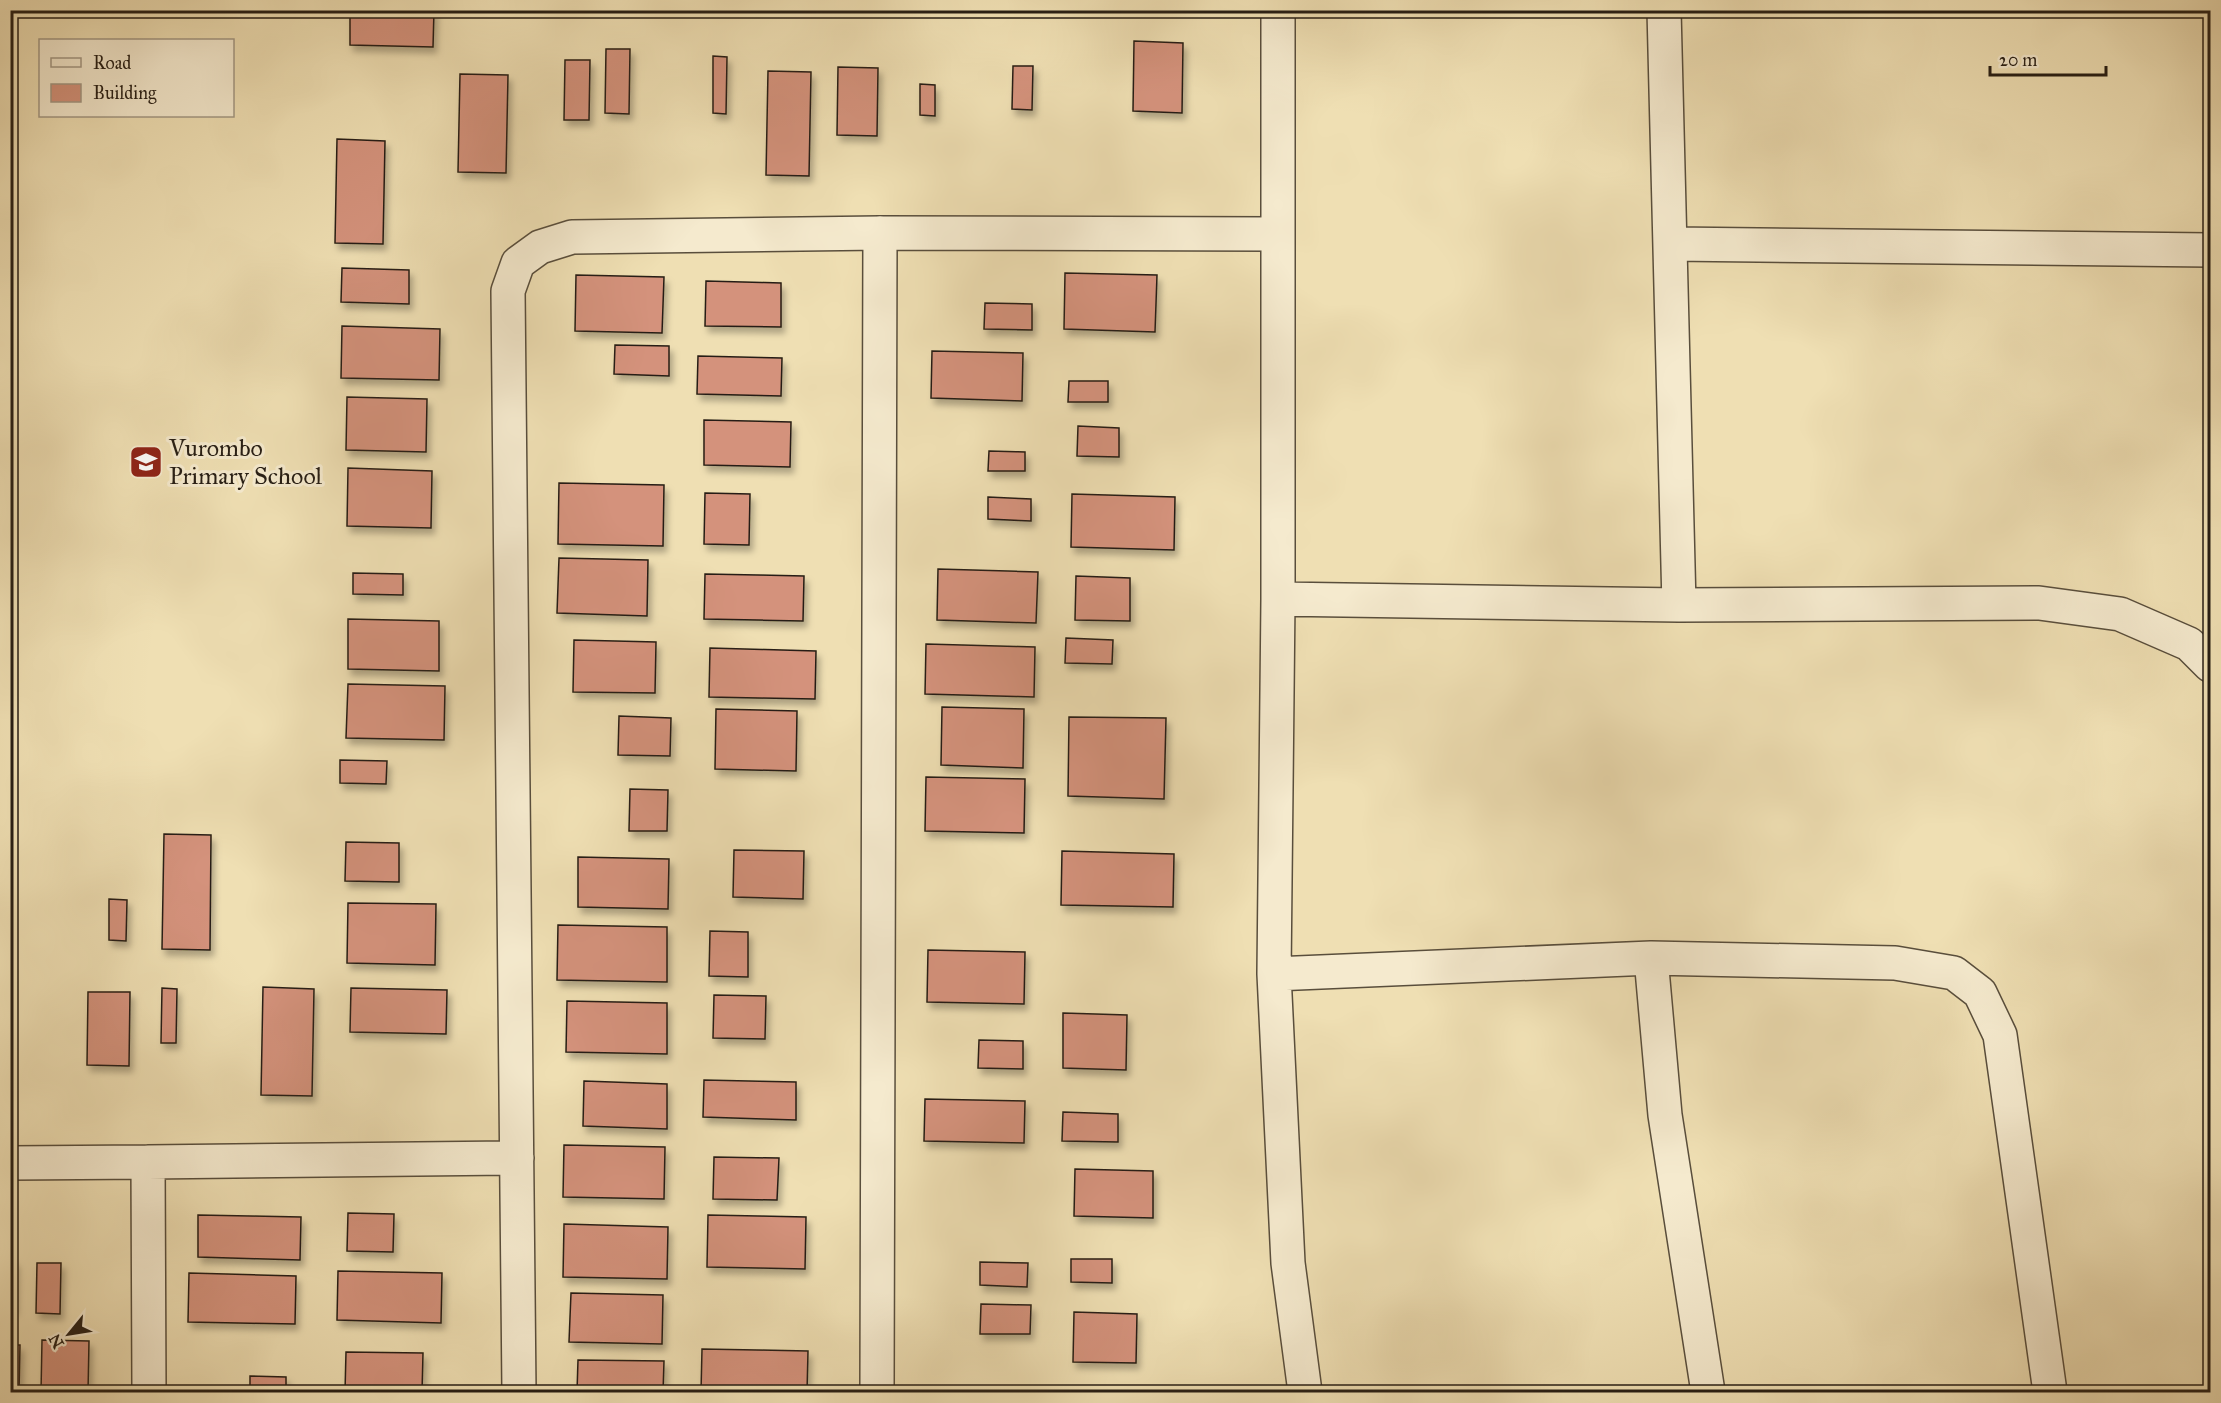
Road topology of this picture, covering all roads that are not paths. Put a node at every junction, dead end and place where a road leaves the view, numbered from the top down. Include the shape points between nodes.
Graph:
1 (1278, 10) edge
2 (1664, 10) edge
3 (880, 233) junction
4 (1278, 234) junction
5 (1672, 244) junction
6 (2211, 250) edge
7 (1278, 599) junction
8 (1679, 605) junction
9 (2211, 665) edge
10 (1651, 958) junction
11 (1274, 974) junction
12 (517, 1158) junction
13 (148, 1161) junction
14 (10, 1163) edge
15 (149, 1392) edge
16 (519, 1392) edge
17 (877, 1392) edge
18 (1305, 1392) edge
19 (1708, 1392) edge
20 (2050, 1392) edge

1 - 4 street
2 - 5 street
3 - 4 street
3 - 12 street via 572,237 540,247 518,263 508,291
3 - 17 street
4 - 7 street
5 - 6 street
5 - 8 street
7 - 8 street
7 - 11 street
8 - 9 street via 2039,603 2120,614 2190,644
10 - 11 street
10 - 19 street via 1665,1115
10 - 20 street via 1895,963 1954,973 1980,993 2000,1035
11 - 18 street via 1288,1263
12 - 13 street
12 - 16 street
13 - 14 street
13 - 15 street

